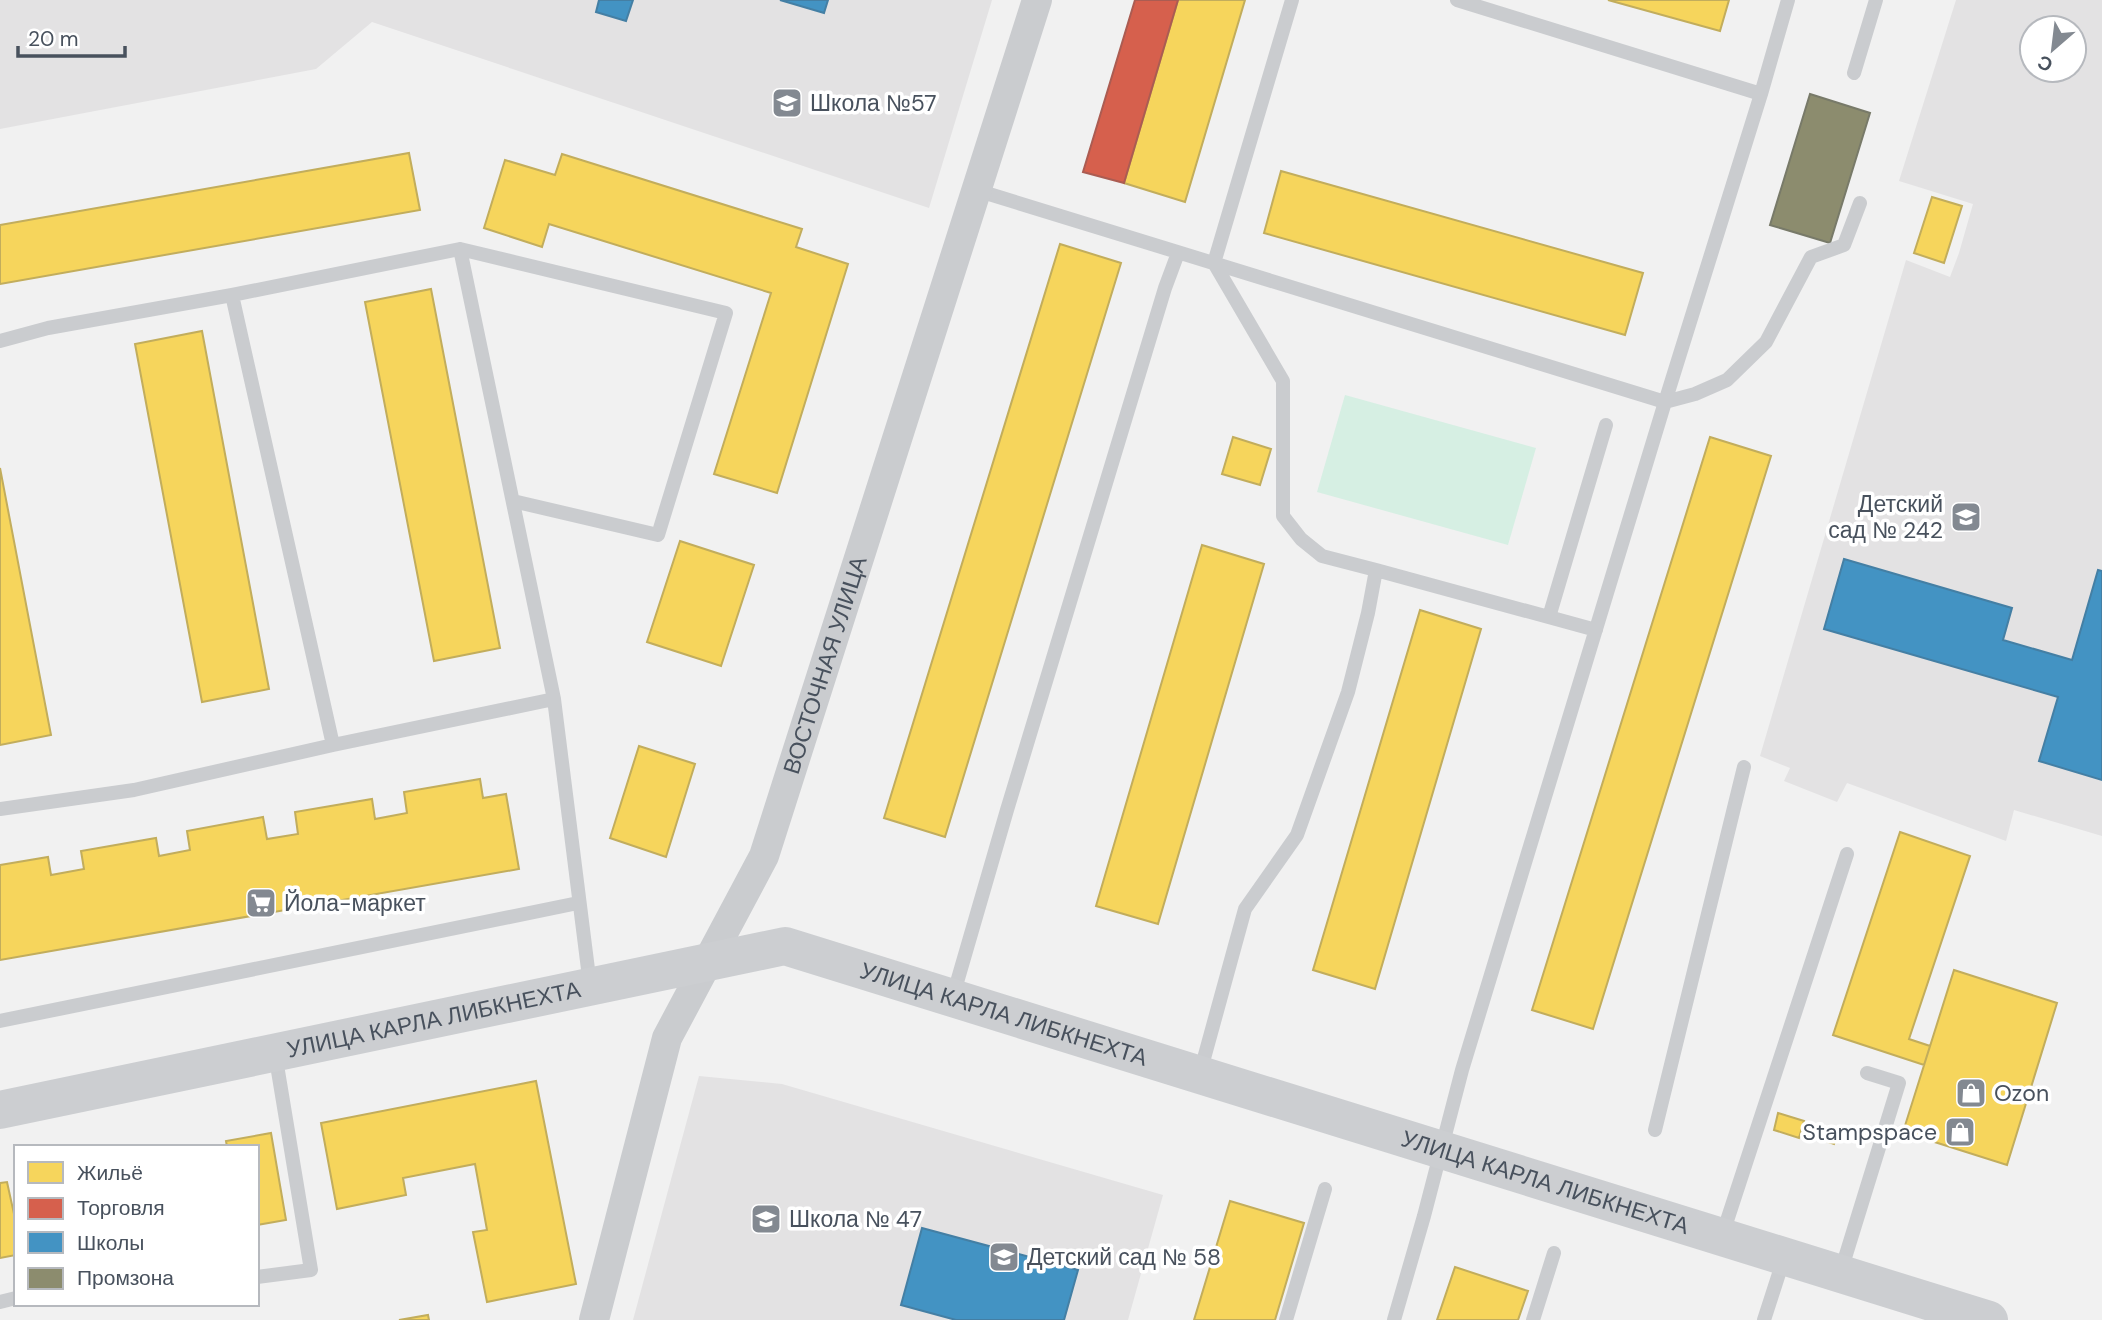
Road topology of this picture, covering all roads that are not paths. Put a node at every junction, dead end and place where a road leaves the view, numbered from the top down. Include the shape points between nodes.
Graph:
1 (1037, 0) edge
2 (1292, 0) edge
3 (1457, 0) edge
4 (1788, 0) edge
5 (1876, 0) edge
6 (1854, 74) dead end
7 (1761, 94) junction
8 (976, 190) junction
9 (1860, 203) dead end
10 (460, 249) junction
11 (1178, 253) junction
12 (1214, 264) junction
13 (232, 295) junction
14 (0, 341) edge
15 (1665, 402) junction
16 (1606, 425) dead end
17 (513, 501) junction
18 (1376, 569) junction
19 (1549, 617) junction
20 (1596, 630) junction
21 (554, 699) junction
22 (333, 745) junction
23 (1744, 767) dead end
24 (0, 809) edge
25 (1847, 854) dead end
26 (578, 903) junction
27 (709, 962) junction
28 (590, 987) junction
29 (953, 998) junction
30 (0, 1021) edge
31 (275, 1053) junction
32 (1867, 1073) dead end
33 (1200, 1074) junction
34 (0, 1110) edge
35 (1655, 1130) dead end
36 (1442, 1150) junction
37 (1325, 1189) dead end
38 (1722, 1237) junction
39 (1554, 1253) dead end
40 (1785, 1256) junction
41 (1840, 1273) junction
42 (259, 1277) edge
43 (594, 1320) edge
44 (1286, 1320) edge
45 (1394, 1320) edge
46 (1533, 1320) edge
47 (1764, 1320) edge
48 (1989, 1320) edge

1 - 8 street, ВОСТОЧНАЯ УЛИЦА
2 - 12 lane
3 - 7 lane
4 - 7 lane
5 - 6 lane
7 - 15 lane
8 - 11 lane
8 - 27 street, ВОСТОЧНАЯ УЛИЦА via 764,856
9 - 15 lane via 1844,245 1811,257 1766,342 1727,380
10 - 13 lane
10 - 17 lane
10 - 17 lane via 726,313 658,535
11 - 12 lane
11 - 29 lane
12 - 15 lane
12 - 18 lane via 1283,380 1283,516 1322,556
13 - 14 lane
13 - 22 lane
15 - 20 lane
16 - 19 lane
17 - 21 lane
18 - 19 lane
18 - 33 lane via 1348,692 1297,835 1245,909
19 - 20 lane
20 - 36 lane via 1462,1070
21 - 22 lane
21 - 26 lane
22 - 24 lane via 134,790
23 - 35 lane
25 - 38 lane
26 - 28 lane
26 - 30 lane
27 - 28 main road, УЛИЦА КАРЛА ЛИБКНЕХТА
27 - 29 main road, УЛИЦА КАРЛА ЛИБКНЕХТА via 785,946
27 - 43 street, ВОСТОЧНАЯ УЛИЦА via 667,1038
28 - 31 main road, УЛИЦА КАРЛА ЛИБКНЕХТА
29 - 33 main road, УЛИЦА КАРЛА ЛИБКНЕХТА
31 - 34 main road, УЛИЦА КАРЛА ЛИБКНЕХТА
31 - 42 lane via 311,1270
32 - 41 lane via 1899,1083
33 - 36 main road, УЛИЦА КАРЛА ЛИБКНЕХТА
36 - 38 main road, УЛИЦА КАРЛА ЛИБКНЕХТА
36 - 45 lane
37 - 44 lane
38 - 40 main road, УЛИЦА КАРЛА ЛИБКНЕХТА
39 - 46 lane
40 - 41 main road, УЛИЦА КАРЛА ЛИБКНЕХТА
40 - 47 lane
41 - 48 main road, УЛИЦА КАРЛА ЛИБКНЕХТА

